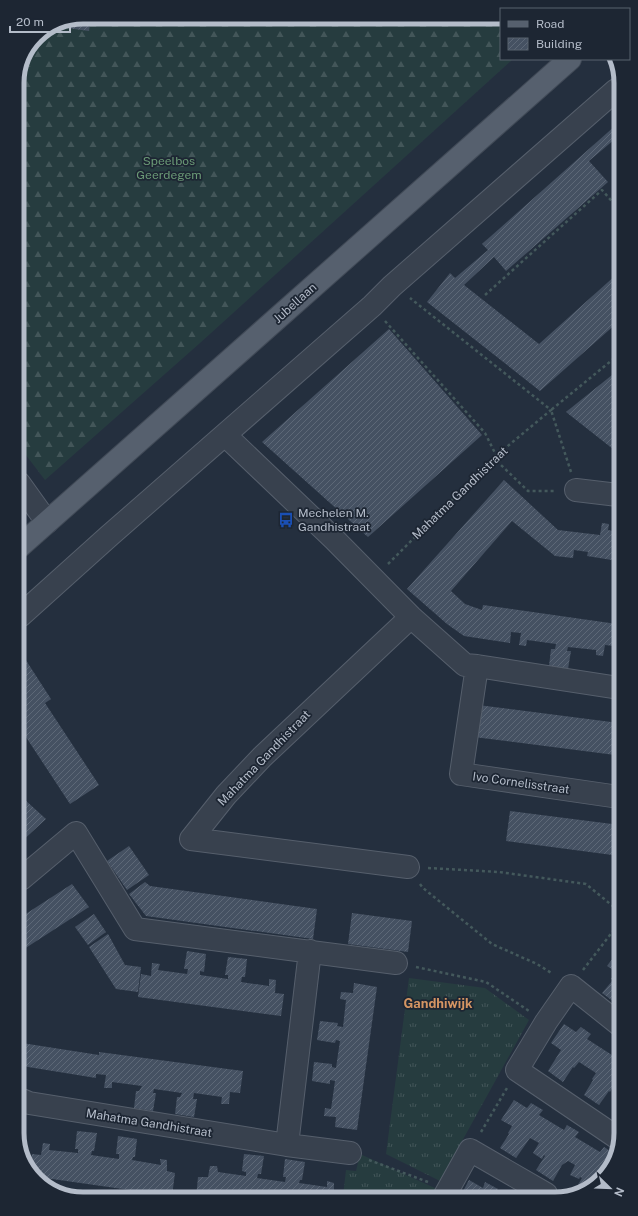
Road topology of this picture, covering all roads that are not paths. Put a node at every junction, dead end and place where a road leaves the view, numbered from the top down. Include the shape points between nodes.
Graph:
1 (569, 60) edge
2 (614, 92) edge
3 (225, 434) junction
4 (24, 490) edge
5 (576, 490) road end
6 (614, 495) edge
7 (47, 522) junction
8 (24, 543) edge
9 (24, 612) edge
10 (411, 617) junction
11 (477, 666) junction
12 (614, 687) edge
13 (614, 796) edge
14 (408, 867) road end
15 (24, 876) edge
16 (310, 951) junction
17 (396, 963) road end
18 (614, 1020) edge
19 (24, 1107) edge
20 (614, 1135) edge
21 (287, 1145) junction
22 (350, 1153) road end
23 (447, 1192) edge
24 (543, 1192) edge

1 - 7 main road, Jubellaan
2 - 3 street
3 - 9 street
3 - 10 street
4 - 7 street
5 - 6 street
7 - 8 main road, Jubellaan
10 - 11 street via 465,665
10 - 14 street, Mahatma Gandhistraat via 262,757 226,795 191,839
11 - 12 street
11 - 13 street, Ivo Cornelisstraat via 461,774
15 - 16 street via 76,833 135,929
16 - 17 street
16 - 21 street
18 - 20 street via 571,986 517,1070
19 - 21 street, Mahatma Gandhistraat
21 - 22 street, Mahatma Gandhistraat
23 - 24 street via 470,1150

